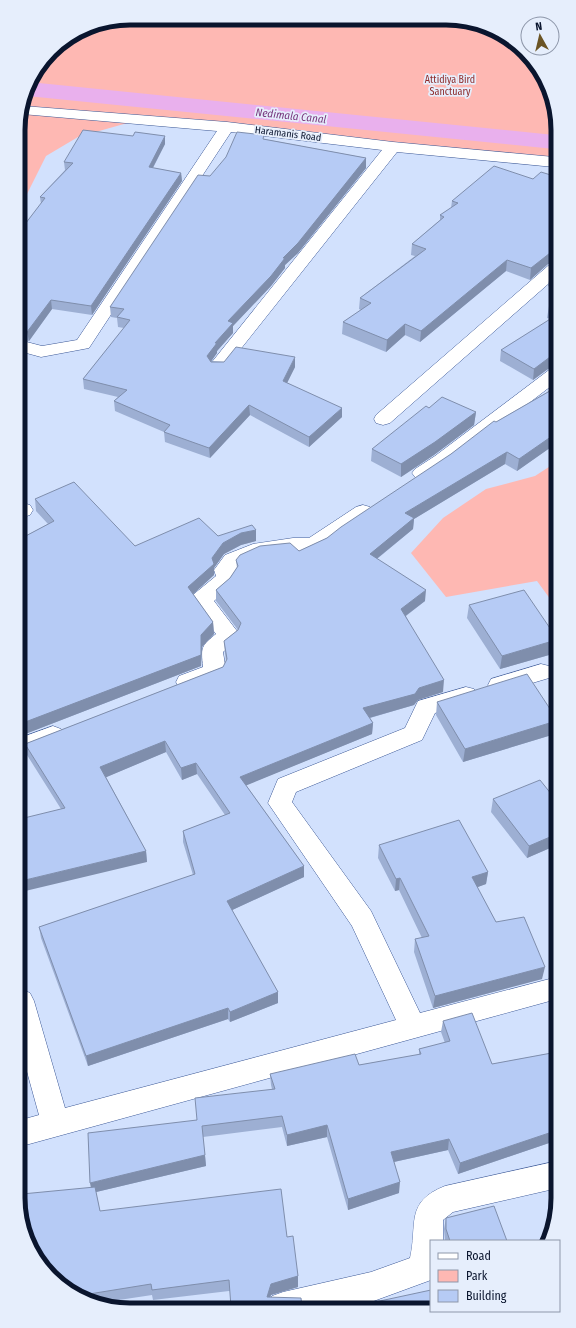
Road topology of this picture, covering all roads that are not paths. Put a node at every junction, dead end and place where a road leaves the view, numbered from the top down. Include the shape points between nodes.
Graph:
1 (27, 110) edge
2 (227, 127) junction
3 (393, 147) junction
4 (551, 162) edge
5 (551, 272) edge
6 (25, 347) edge
7 (218, 366) edge
8 (551, 377) edge
9 (383, 419) dead end
10 (404, 486) edge
11 (378, 503) edge
12 (541, 672) dead end
13 (172, 688) edge
14 (71, 728) edge
15 (25, 746) edge
16 (551, 990) edge
17 (25, 1015) edge
18 (413, 1027) junction
19 (55, 1122) junction
20 (25, 1131) edge
21 (551, 1176) edge
22 (301, 1303) edge

1 - 2 street, Haramanis Road
2 - 3 street, Haramanis Road
2 - 6 street via 83,344 41,352
3 - 4 street, Haramanis Road
3 - 7 street
5 - 9 street
8 - 10 street
11 - 13 street via 313,545 292,545 253,551 232,560 224,570 227,577 225,581 201,599 229,635 212,649 215,671
12 - 18 street via 426,707 414,734 286,786 280,803 362,919
14 - 15 street
16 - 18 street
17 - 19 street
18 - 19 street
19 - 20 street
21 - 22 street via 445,1200 429,1214 428,1245 422,1269 371,1287

